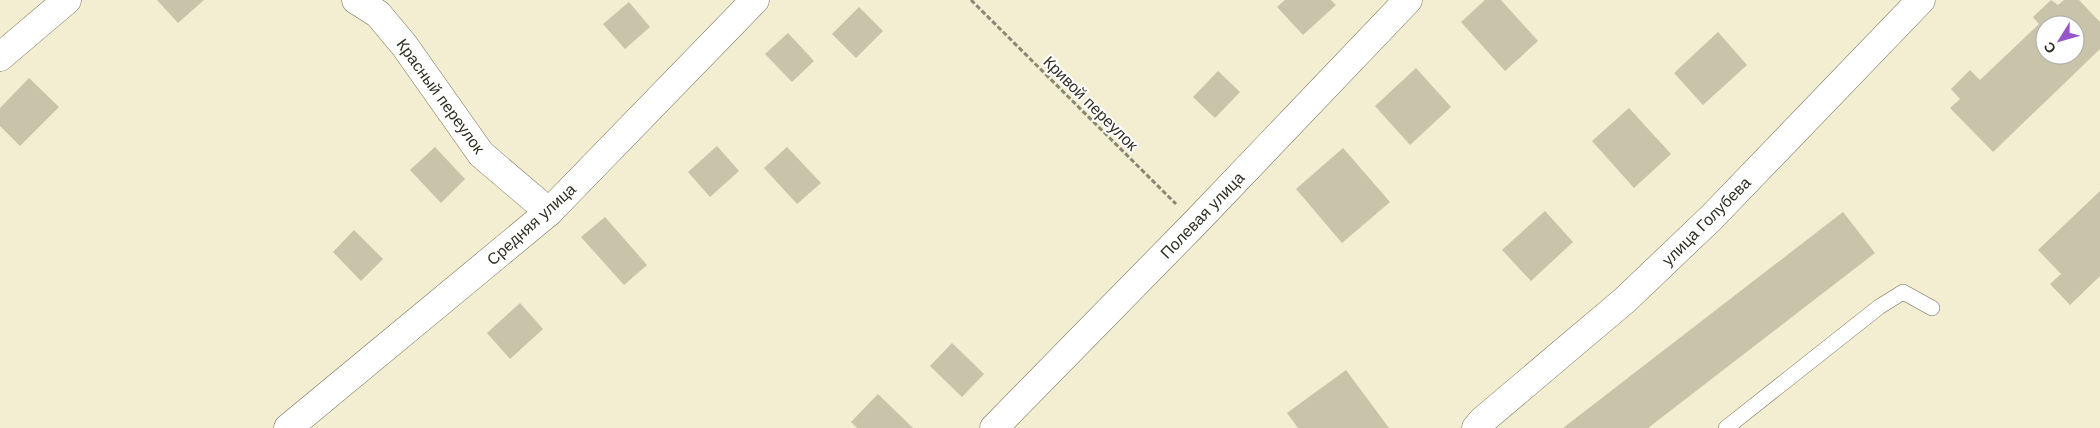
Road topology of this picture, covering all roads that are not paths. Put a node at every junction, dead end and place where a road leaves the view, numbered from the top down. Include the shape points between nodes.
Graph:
1 (67, 0) edge
2 (356, 0) edge
3 (755, 0) edge
4 (1408, 0) edge
5 (1922, 0) edge
6 (0, 57) edge
7 (548, 212) junction
8 (1932, 308) dead end
9 (288, 428) edge
10 (994, 428) edge
11 (1476, 428) edge
12 (1726, 428) edge

1 - 6 street
2 - 7 street, Красный переулок via 378,14 404,45 481,154
3 - 7 street, Средняя улица
4 - 10 street, Полевая улица
5 - 11 street, улица Голубева via 1712,217 1625,300
7 - 9 street, Средняя улица
8 - 12 lane via 1903,292 1879,307

